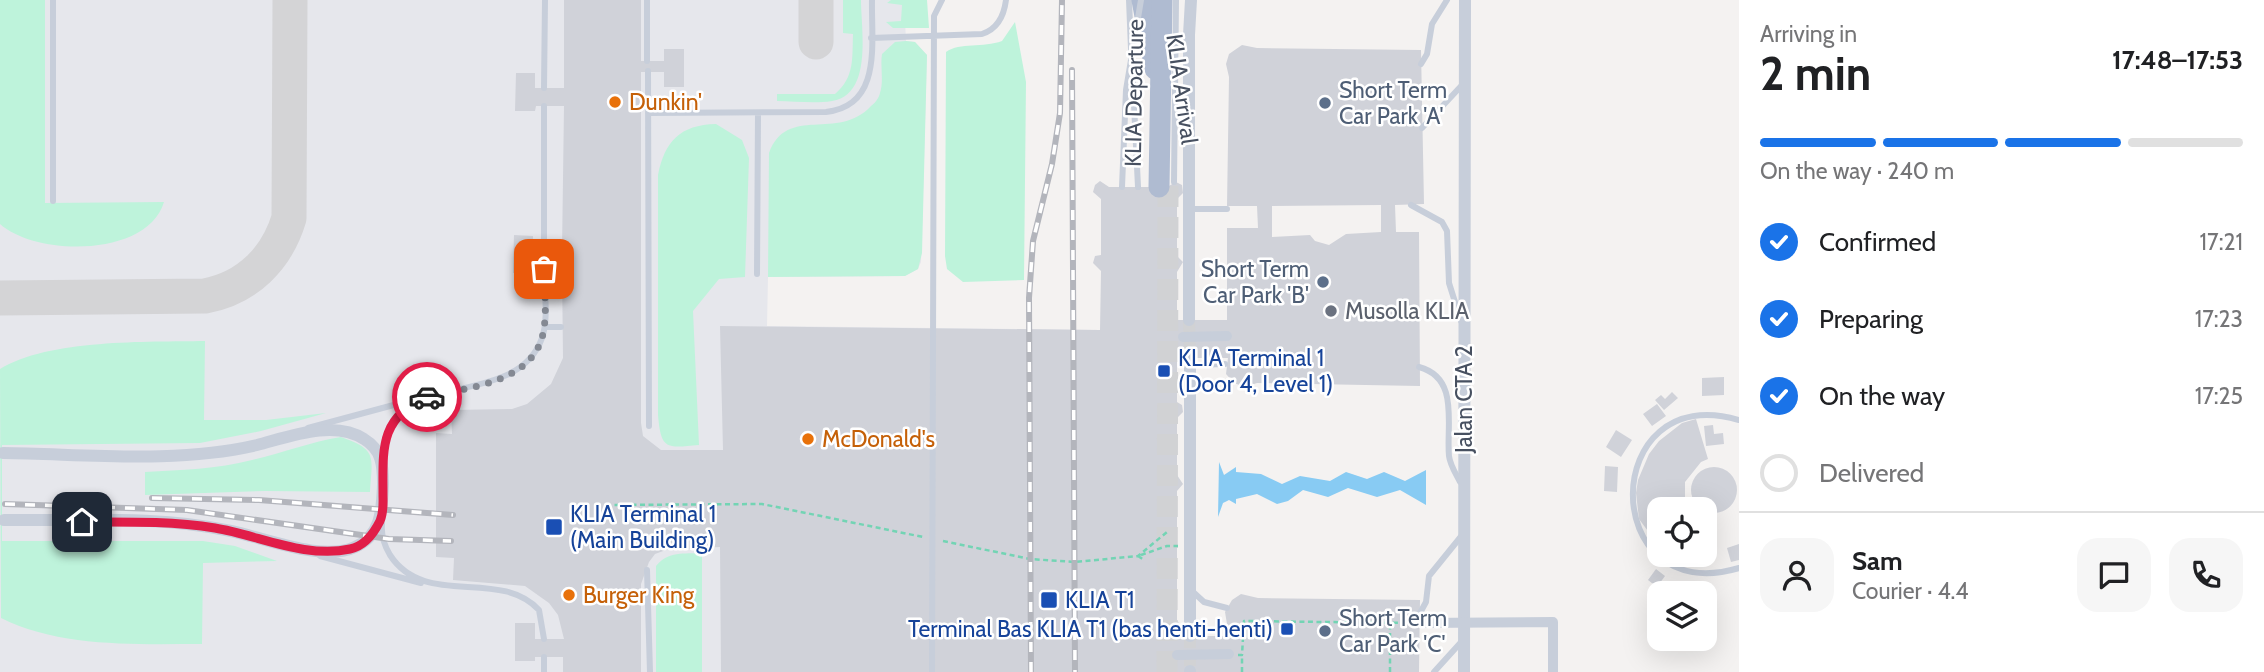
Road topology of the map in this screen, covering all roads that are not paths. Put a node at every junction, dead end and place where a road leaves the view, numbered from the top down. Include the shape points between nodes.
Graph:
1 (53, 0) edge
2 (545, 0) edge
3 (647, 0) edge
4 (872, 0) edge
5 (942, 0) edge
6 (1006, 0) edge
7 (1129, 0) edge
8 (1141, 0) edge
9 (1162, 0) edge
10 (1176, 0) edge
11 (1191, 0) edge
12 (1447, 0) edge
13 (1465, 0) edge
14 (934, 36) junction
15 (871, 38) junction
16 (647, 61) dead end
17 (1421, 64) dead end
18 (648, 71) dead end
19 (1465, 83) junction
20 (544, 88) dead end
21 (544, 106) dead end
22 (648, 113) junction
23 (758, 113) junction
24 (1422, 128) dead end
25 (1160, 185) junction
26 (1122, 187) dead end
27 (53, 201) dead end
28 (1411, 205) dead end
29 (1189, 209) junction
30 (1227, 209) dead end
31 (544, 251) dead end
32 (544, 269) dead end
33 (757, 274) dead end
34 (1189, 320) tunnel mouth
35 (650, 325) junction
36 (641, 326) dead end
37 (545, 327) junction
38 (561, 327) dead end
39 (1464, 332) junction
40 (1227, 336) dead end
41 (1184, 337) dead end
42 (1189, 362) joint
43 (1225, 364) dead end
44 (1419, 367) dead end
45 (426, 398) junction
46 (1739, 420) edge
47 (649, 426) dead end
48 (290, 435) junction
49 (3, 453) dead end
50 (383, 462) junction
51 (1464, 488) junction
52 (382, 515) junction
53 (4, 520) dead end
54 (1464, 532) junction
55 (300, 548) junction
56 (1739, 568) edge
57 (647, 570) dead end
58 (433, 585) junction
59 (1190, 588) junction
60 (1227, 608) dead end
61 (1420, 618) joint
62 (1190, 636) tunnel mouth
63 (1464, 638) junction
64 (544, 639) dead end
65 (1229, 654) road end
66 (1177, 655) dead end
67 (544, 657) dead end
68 (544, 672) edge
69 (650, 672) edge
70 (932, 672) edge
71 (1434, 672) edge
72 (1464, 672) edge
73 (1553, 672) edge

1 - 27 lane
2 - 20 lane
3 - 16 lane
4 - 15 lane
5 - 14 lane via 936,10
6 - 14 lane via 1002,18 989,32
7 - 25 lane
8 - 25 main road, KLIA Arrival via 1158,92
8 - 26 lane, bridge via 1126,90
9 - 25 main road, KLIA Departure, bridge
10 - 25 lane
11 - 29 street
12 - 17 lane via 1432,24
13 - 19 street, Jalan CTA 2
14 - 15 lane
14 - 70 lane
15 - 23 lane via 870,77 853,103 826,112
18 - 22 lane
19 - 24 lane
19 - 39 street, Jalan CTA 2
21 - 31 lane
22 - 23 lane
22 - 35 lane
23 - 33 lane
28 - 39 lane via 1442,222 1447,230 1449,283
29 - 30 lane
29 - 34 street
32 - 37 lane
35 - 36 lane
35 - 47 lane
37 - 38 lane
37 - 45 lane via 538,347 519,370 498,380
39 - 51 street, Jalan CTA 2
40 - 41 street, bridge
42 - 43 lane
42 - 59 street
44 - 51 lane via 1433,373 1444,386 1449,459
45 - 48 lane
45 - 50 lane via 397,417 386,436
46 - 56 lane via 1699,415 1658,435 1643,452 1631,496 1639,528 1658,555 1699,573
48 - 49 street via 205,453
48 - 50 street via 334,430 356,434 373,445
50 - 52 street
51 - 54 street, Jalan CTA 2
52 - 55 street via 367,540 353,549
52 - 58 lane via 383,539 393,559 406,572
53 - 55 street via 180,524 229,530
54 - 61 lane via 1429,576
54 - 63 street, Jalan CTA 2
55 - 58 lane via 391,577
57 - 69 lane
58 - 64 lane via 515,593 538,610
59 - 60 lane via 1204,602
59 - 62 street
61 - 73 street, bridge via 1553,622
63 - 71 lane
63 - 72 street, Jalan CTA 2
65 - 66 street, bridge
67 - 68 lane

